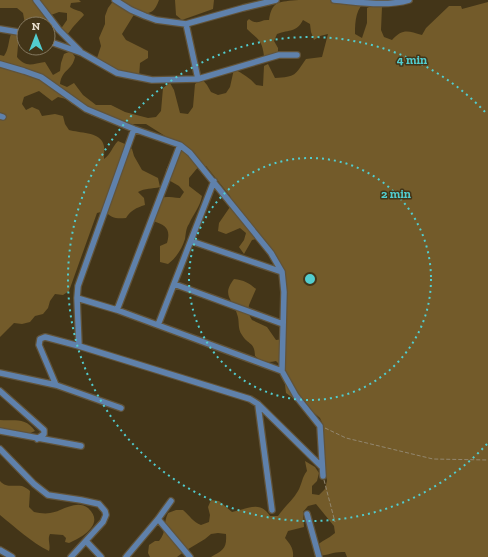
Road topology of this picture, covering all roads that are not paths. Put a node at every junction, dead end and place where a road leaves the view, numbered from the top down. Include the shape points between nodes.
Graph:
1 (36, 0) edge
2 (115, 0) edge
3 (276, 0) edge
4 (334, 0) edge
5 (409, 0) edge
6 (186, 24) junction
7 (0, 29) edge
8 (16, 32) edge
9 (56, 43) edge
10 (82, 53) junction
11 (297, 55) dead end
12 (0, 64) edge
13 (198, 79) junction
14 (134, 129) junction
15 (180, 145) junction
16 (214, 181) junction
17 (191, 241) junction
18 (282, 272) junction
19 (174, 284) junction
20 (77, 298) junction
21 (117, 310) junction
22 (283, 324) junction
23 (158, 325) junction
24 (79, 346) junction
25 (282, 371) junction
26 (0, 373) edge
27 (56, 385) junction
28 (0, 391) edge
29 (258, 404) junction
30 (121, 408) dead end
31 (0, 431) edge
32 (38, 439) junction
33 (81, 446) dead end
34 (0, 449) edge
35 (321, 466) junction
36 (323, 476) road end
37 (171, 501) dead end
38 (272, 510) dead end
39 (307, 514) dead end
40 (158, 519) junction
41 (86, 540) junction
42 (0, 550) edge
43 (12, 557) edge
44 (72, 557) edge
45 (101, 557) edge
46 (126, 557) edge
47 (190, 557) edge
48 (319, 557) edge

1 - 10 street via 59,30
2 - 6 street via 145,16
3 - 6 street
4 - 5 street via 374,4
6 - 13 street
7 - 8 street
9 - 10 street
10 - 13 street via 117,72 133,77 160,80
11 - 13 street via 280,56
12 - 14 street via 41,78 86,109
14 - 15 street
14 - 20 street via 80,277
15 - 16 street
15 - 21 street
16 - 17 street
16 - 18 street via 271,253
17 - 18 street
17 - 19 street
18 - 22 street
19 - 22 street
19 - 23 street
20 - 21 street
20 - 24 street
21 - 23 street
22 - 25 street
23 - 25 street
24 - 27 street via 45,337 40,339 39,345
24 - 29 street via 242,396
25 - 35 street via 296,396 320,426
26 - 27 street
27 - 30 street
28 - 32 street via 44,430 44,434
29 - 35 street
29 - 38 street
31 - 32 street
32 - 33 street
34 - 41 street via 48,495 99,504 102,507 105,518
35 - 36 street
37 - 40 street
39 - 48 street
40 - 46 street
40 - 47 street
41 - 44 street
41 - 45 street
42 - 43 street

